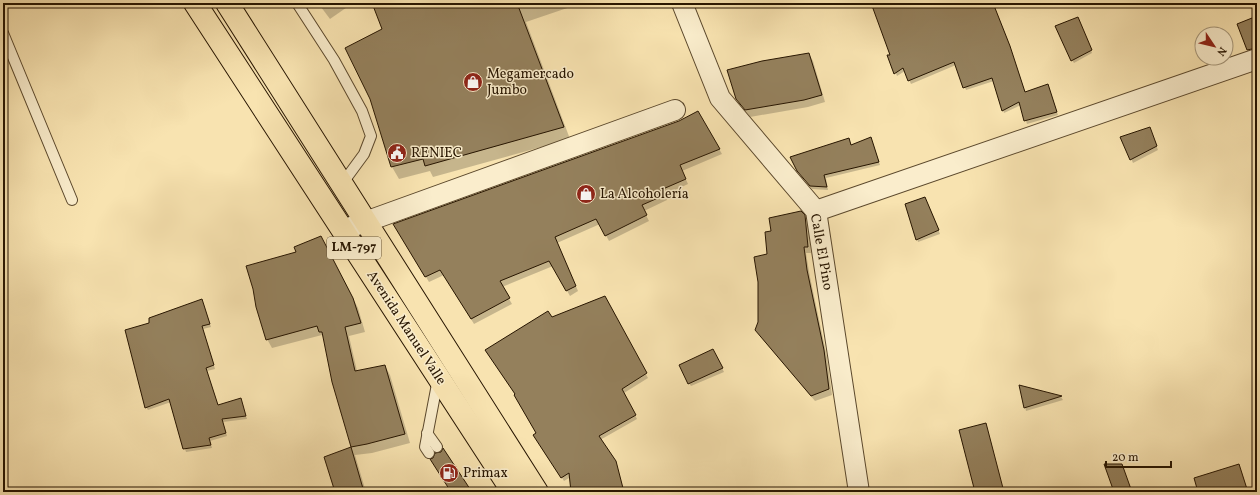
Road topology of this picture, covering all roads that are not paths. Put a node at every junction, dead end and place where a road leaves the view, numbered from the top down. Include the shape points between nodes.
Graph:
1 (195, 3) edge
2 (226, 3) edge
3 (297, 3) edge
4 (682, 3) edge
5 (3, 33) edge
6 (1257, 59) edge
7 (675, 110) dead end
8 (342, 184) junction
9 (72, 200) dead end
10 (816, 211) junction
11 (366, 222) junction
12 (343, 230) junction
13 (438, 377) junction
14 (427, 433) junction
15 (438, 447) dead end
16 (428, 453) dead end
17 (513, 492) edge
18 (537, 492) edge
19 (859, 492) edge

1 - 12 main road, Avenida Manuel Valle / LM-797
2 - 8 main road, Avenida Manuel Valle / LM-797
3 - 8 lane via 334,60 362,111 371,136 364,154
4 - 10 street, Calle El Pino via 720,98
5 - 9 lane
6 - 10 street
7 - 11 street
8 - 11 main road, Avenida Manuel Valle / LM-797
10 - 19 street, Calle El Pino
11 - 12 street
11 - 18 main road, Avenida Manuel Valle / LM-797
12 - 13 main road, Avenida Manuel Valle / LM-797
13 - 14 lane
13 - 17 main road, Avenida Manuel Valle / LM-797
14 - 15 lane
14 - 16 lane via 425,447

